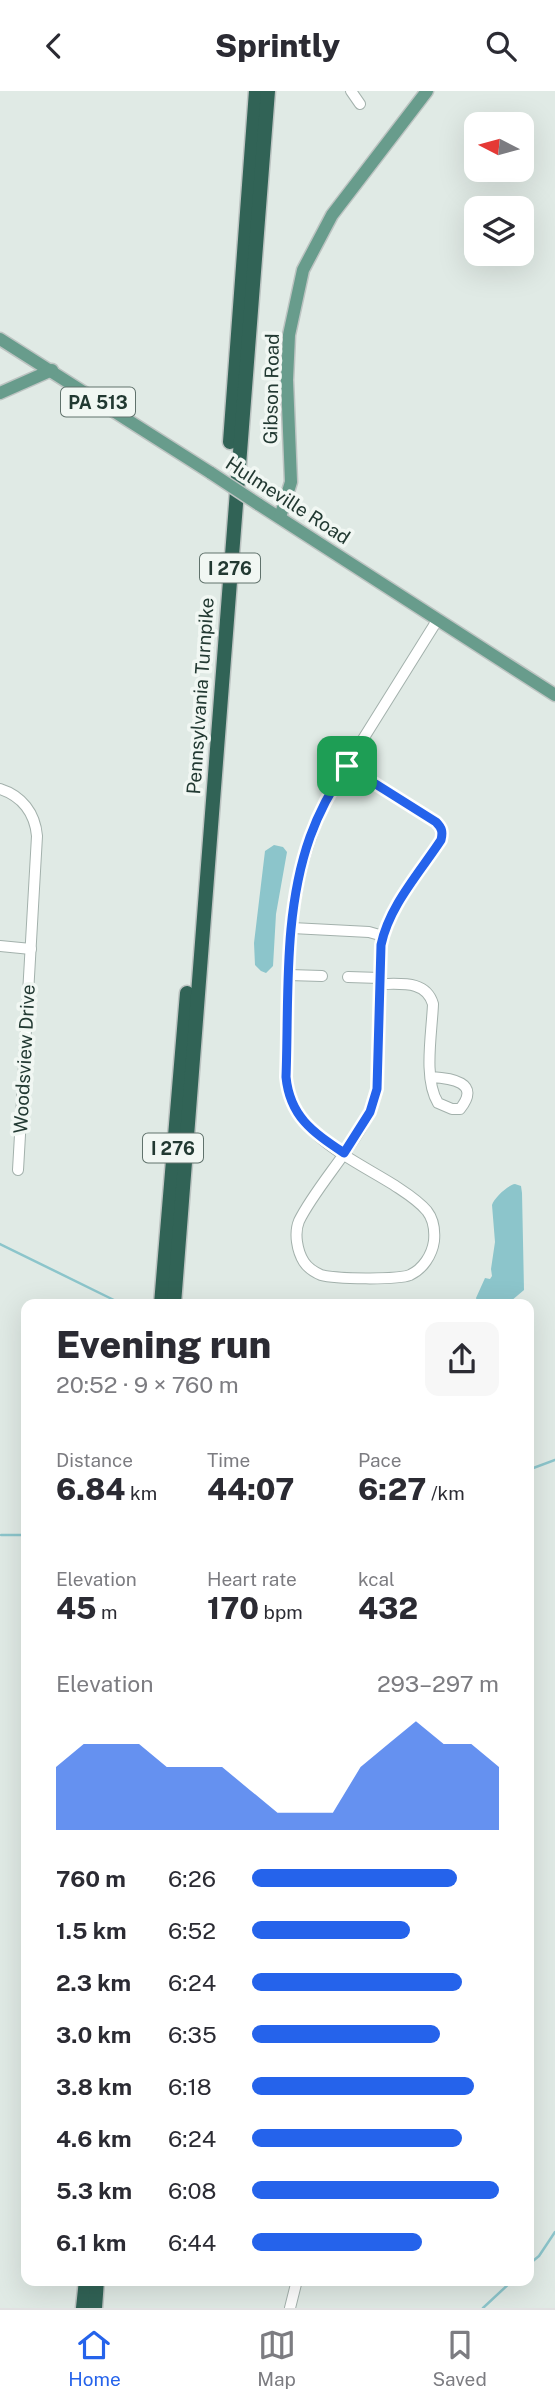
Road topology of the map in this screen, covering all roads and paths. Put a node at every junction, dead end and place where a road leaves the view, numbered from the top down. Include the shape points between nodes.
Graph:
1 (256, 91) edge
2 (268, 91) edge
3 (351, 91) edge
4 (428, 91) edge
5 (360, 104) dead end
6 (0, 339) edge
7 (52, 370) junction
8 (0, 393) edge
9 (280, 517) junction
10 (438, 619) junction
11 (555, 695) edge
12 (347, 766) junction
13 (0, 789) edge
14 (292, 928) junction
15 (383, 936) junction
16 (0, 946) edge
17 (31, 949) junction
18 (289, 975) junction
19 (322, 976) dead end
20 (348, 977) dead end
21 (380, 981) junction
22 (431, 1077) dead end
23 (344, 1153) junction
24 (18, 1170) dead end
25 (161, 1299) edge
26 (174, 1299) edge
27 (85, 2286) edge
28 (97, 2286) edge
29 (296, 2286) edge
30 (83, 2308) edge
31 (95, 2308) edge
32 (290, 2308) edge

1 - 25 highway, Pennsylvania Turnpike / I 276
2 - 26 highway, Pennsylvania Turnpike / I 276
3 - 5 street
4 - 9 main road, Gibson Road via 338,207 303,270 289,335 291,482
6 - 7 main road, Hulmeville Road / PA 513
7 - 8 main road
7 - 9 main road, Hulmeville Road / PA 513, bridge
9 - 10 main road, Hulmeville Road / PA 513
10 - 11 main road, Hulmeville Road / PA 513
10 - 12 street
12 - 14 street via 310,838 297,885
12 - 15 street via 441,827 441,840 393,912
13 - 17 street, Woodsview Drive via 19,798 35,821
14 - 15 street
14 - 18 street
15 - 21 street
16 - 17 street
17 - 24 street, Woodsview Drive
18 - 19 street
18 - 23 street via 288,1092 304,1123
20 - 21 street
21 - 22 street via 417,986 430,996
21 - 23 street via 374,1103
23 - 23 street via 299,1222 297,1240 303,1261 334,1278 409,1275 420,1268 432,1249 435,1230 429,1213
27 - 30 highway
28 - 31 highway
29 - 32 street

